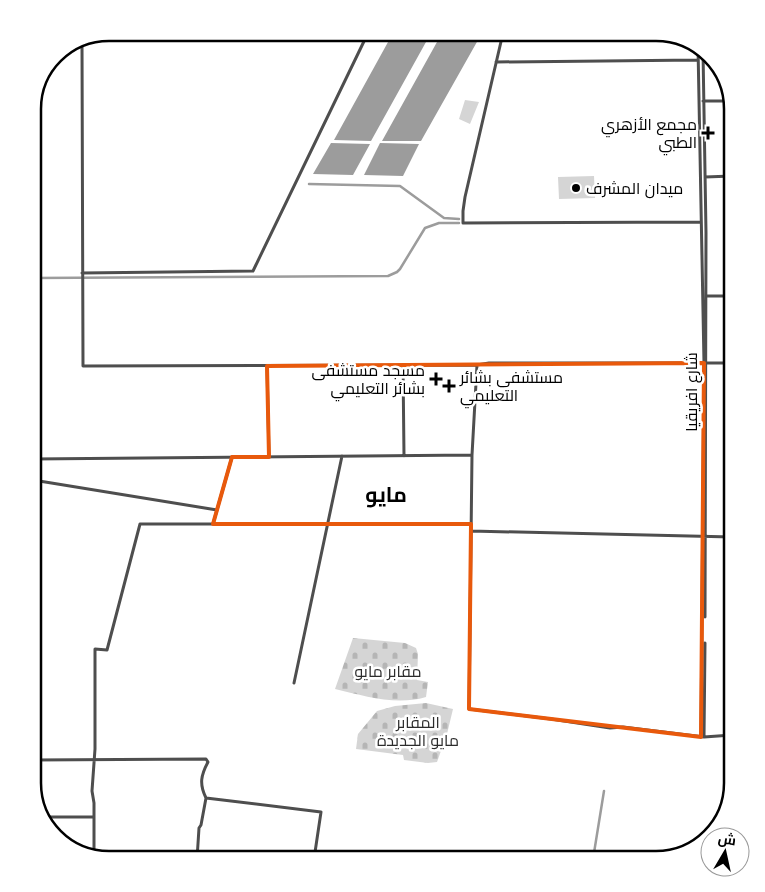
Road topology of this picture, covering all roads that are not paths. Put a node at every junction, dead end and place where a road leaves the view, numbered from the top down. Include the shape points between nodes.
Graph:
1 (364, 41) edge
2 (501, 41) edge
3 (82, 47) edge
4 (698, 56) edge
5 (698, 60) junction
6 (702, 60) edge
7 (496, 62) junction
8 (701, 85) junction
9 (703, 101) junction
10 (723, 101) edge
11 (724, 176) edge
12 (705, 177) junction
13 (703, 196) junction
14 (703, 204) junction
15 (701, 222) junction
16 (703, 254) junction
17 (704, 263) junction
18 (82, 276) junction
19 (706, 296) junction
20 (724, 296) edge
21 (703, 363) junction
22 (724, 363) edge
23 (403, 365) junction
24 (477, 365) junction
25 (268, 366) junction
26 (472, 455) junction
27 (342, 456) junction
28 (404, 456) junction
29 (232, 457) junction
30 (269, 457) junction
31 (41, 459) edge
32 (41, 481) edge
33 (217, 510) junction
34 (213, 524) junction
35 (328, 524) junction
36 (471, 524) junction
37 (471, 531) junction
38 (704, 536) junction
39 (724, 537) edge
40 (294, 683) dead end
41 (724, 736) edge
42 (702, 737) junction
43 (41, 760) edge
44 (94, 760) junction
45 (206, 798) junction
46 (51, 817) edge
47 (94, 817) junction
48 (94, 848) edge
49 (198, 851) edge
50 (315, 851) edge

1 - 18 street via 252,272
2 - 7 street
3 - 18 street
4 - 5 street, شارع افريقيا
5 - 7 street
5 - 8 street, شارع افريقيا
6 - 8 street, شارع افريقيا
7 - 15 street via 463,223
8 - 9 street, شارع افريقيا
8 - 13 street, شارع افريقيا
9 - 10 street
9 - 12 street, شارع افريقيا
11 - 12 street
12 - 13 street, شارع افريقيا
13 - 14 street, شارع افريقيا
14 - 15 street, شارع افريقيا
14 - 16 street, شارع افريقيا
15 - 16 street, شارع افريقيا
16 - 17 street, شارع افريقيا
17 - 19 street, شارع افريقيا
17 - 21 street, شارع افريقيا
18 - 25 street via 83,366
19 - 20 street
19 - 21 street, شارع افريقيا
21 - 22 street
21 - 24 street
21 - 38 street, شارع افريقيا
23 - 24 street
23 - 25 street
23 - 28 street
24 - 26 street
25 - 30 street
26 - 28 street
26 - 36 street
27 - 28 street
27 - 30 street
27 - 35 street
29 - 30 street
29 - 31 street
29 - 33 street
32 - 33 street
33 - 34 street
34 - 35 street
34 - 44 street via 140,524 107,650 95,649
35 - 36 street
35 - 40 street
36 - 37 street
37 - 38 street
37 - 42 street via 469,709
38 - 39 street
38 - 42 street, شارع افريقيا
41 - 42 street
43 - 44 street
44 - 45 street via 206,759 208,762 200,785
44 - 47 street
45 - 49 street
45 - 50 street via 321,812
46 - 47 street
47 - 48 street

